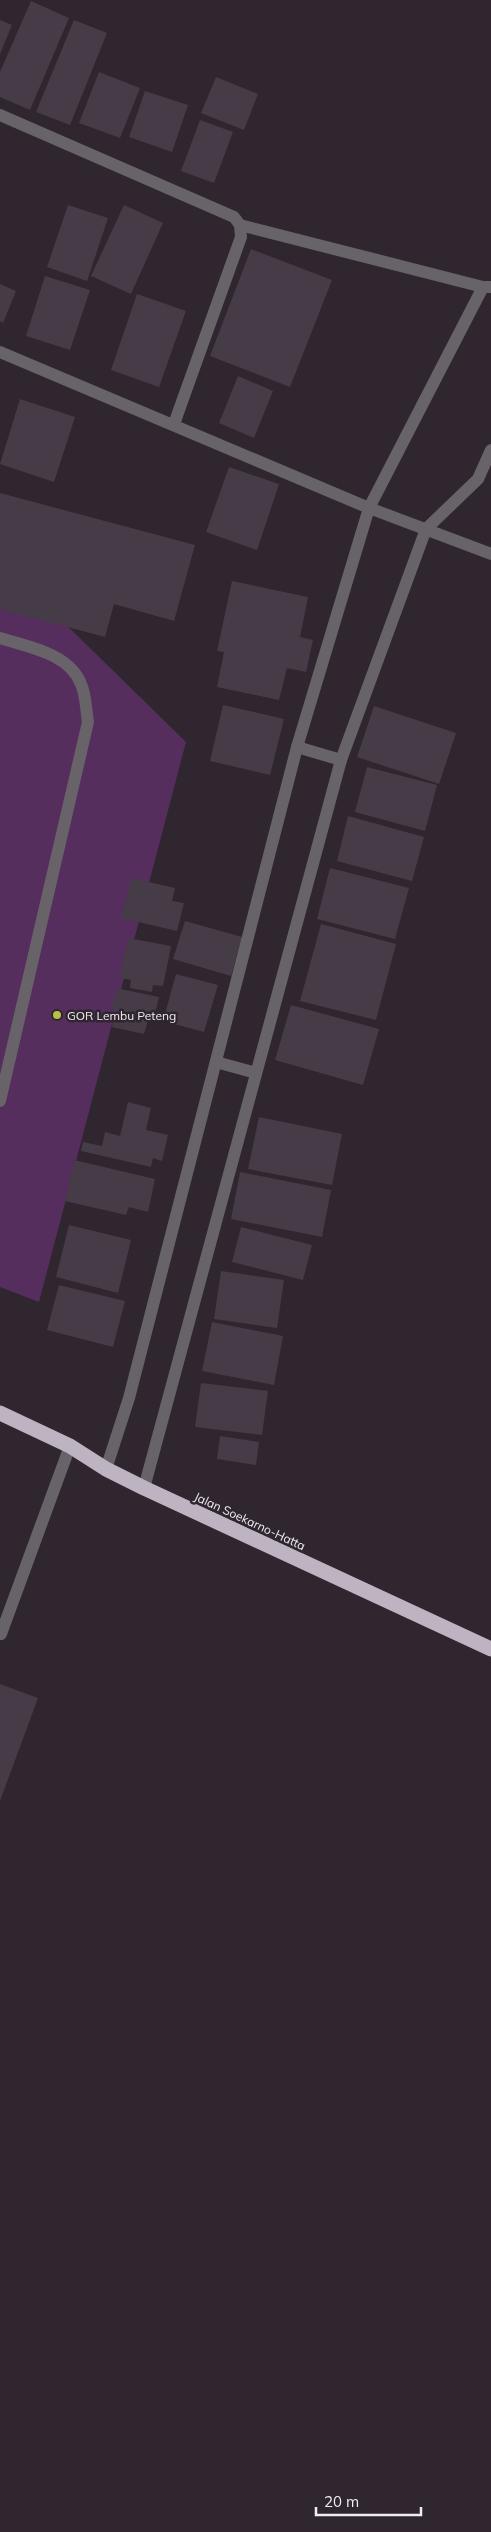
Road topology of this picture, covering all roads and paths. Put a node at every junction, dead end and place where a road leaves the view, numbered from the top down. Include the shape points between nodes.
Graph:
1 (0, 115) edge
2 (240, 225) junction
3 (487, 287) edge
4 (0, 352) edge
5 (174, 424) junction
6 (491, 450) edge
7 (369, 508) junction
8 (426, 529) junction
9 (491, 554) edge
10 (0, 638) edge
11 (297, 747) junction
12 (341, 760) junction
13 (216, 1062) junction
14 (256, 1073) junction
15 (0, 1101) edge
16 (0, 1413) edge
17 (70, 1446) junction
18 (106, 1469) junction
19 (144, 1488) junction
20 (1, 1634) edge
21 (491, 1649) edge

1 - 2 street via 234,217
2 - 3 street
2 - 5 street via 241,238
3 - 7 street
4 - 5 street
5 - 7 street
6 - 8 street via 478,479
7 - 8 street
7 - 11 street
8 - 9 street
8 - 12 street
10 - 15 street via 65,662 81,683 88,722
11 - 12 street
11 - 13 street
12 - 14 street
13 - 14 street
13 - 18 street via 129,1398
14 - 19 street
16 - 17 highway, Jalan Soekarno-Hatta
17 - 18 highway, Jalan Soekarno-Hatta
17 - 20 street
18 - 19 highway, Jalan Soekarno-Hatta
19 - 21 highway, Jalan Soekarno-Hatta

